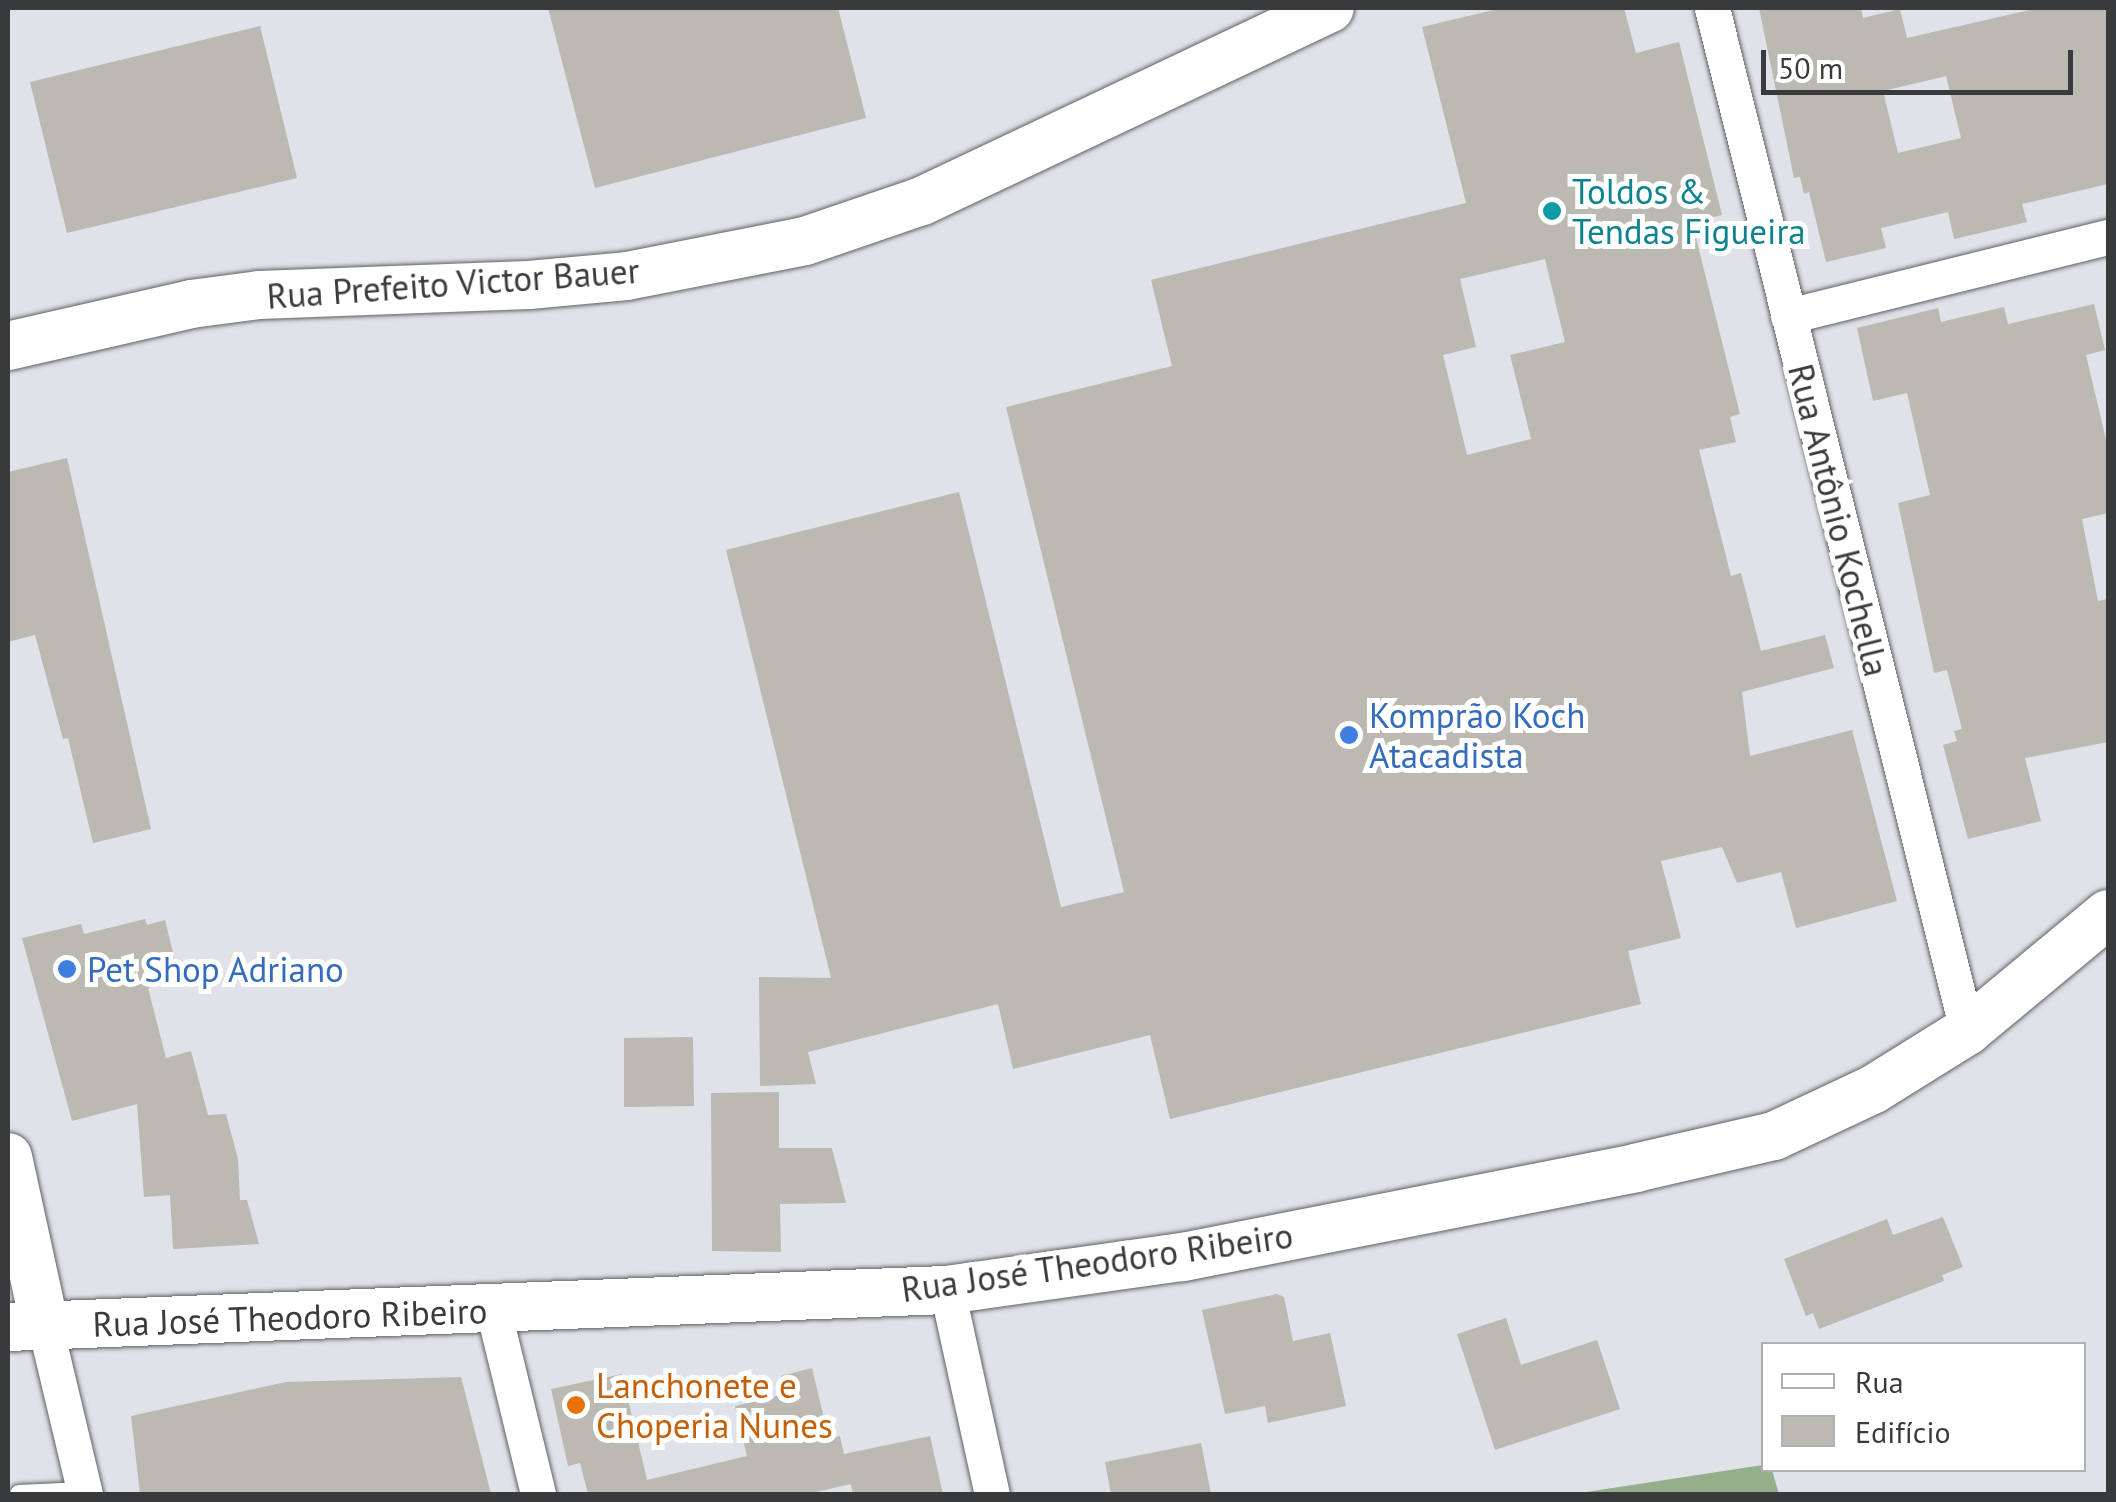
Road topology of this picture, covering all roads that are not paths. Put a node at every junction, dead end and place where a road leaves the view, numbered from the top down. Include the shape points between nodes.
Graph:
1 (1330, 8) edge
2 (1712, 8) edge
3 (2108, 237) edge
4 (1788, 316) junction
5 (8, 346) edge
6 (2108, 914) edge
7 (1967, 1032) junction
8 (10, 1170) edge
9 (8, 1229) edge
10 (947, 1290) junction
11 (493, 1309) junction
12 (26, 1326) edge
13 (85, 1493) edge
14 (18, 1494) edge
15 (538, 1494) edge
16 (992, 1494) edge

1 - 5 main road, Rua Prefeito Victor Bauer via 922,200 805,241 628,276 259,294
2 - 4 street, Rua Antônio Kochella
3 - 4 street
4 - 7 street, Rua Antônio Kochella
6 - 7 main road, Rua José Theodoro Ribeiro
7 - 10 main road, Rua José Theodoro Ribeiro via 1874,1089 1774,1136 1183,1257
8 - 9 main road
8 - 12 main road
10 - 11 main road, Rua José Theodoro Ribeiro
10 - 16 street
11 - 12 main road, Rua José Theodoro Ribeiro
11 - 15 street
12 - 13 street
13 - 14 lane

